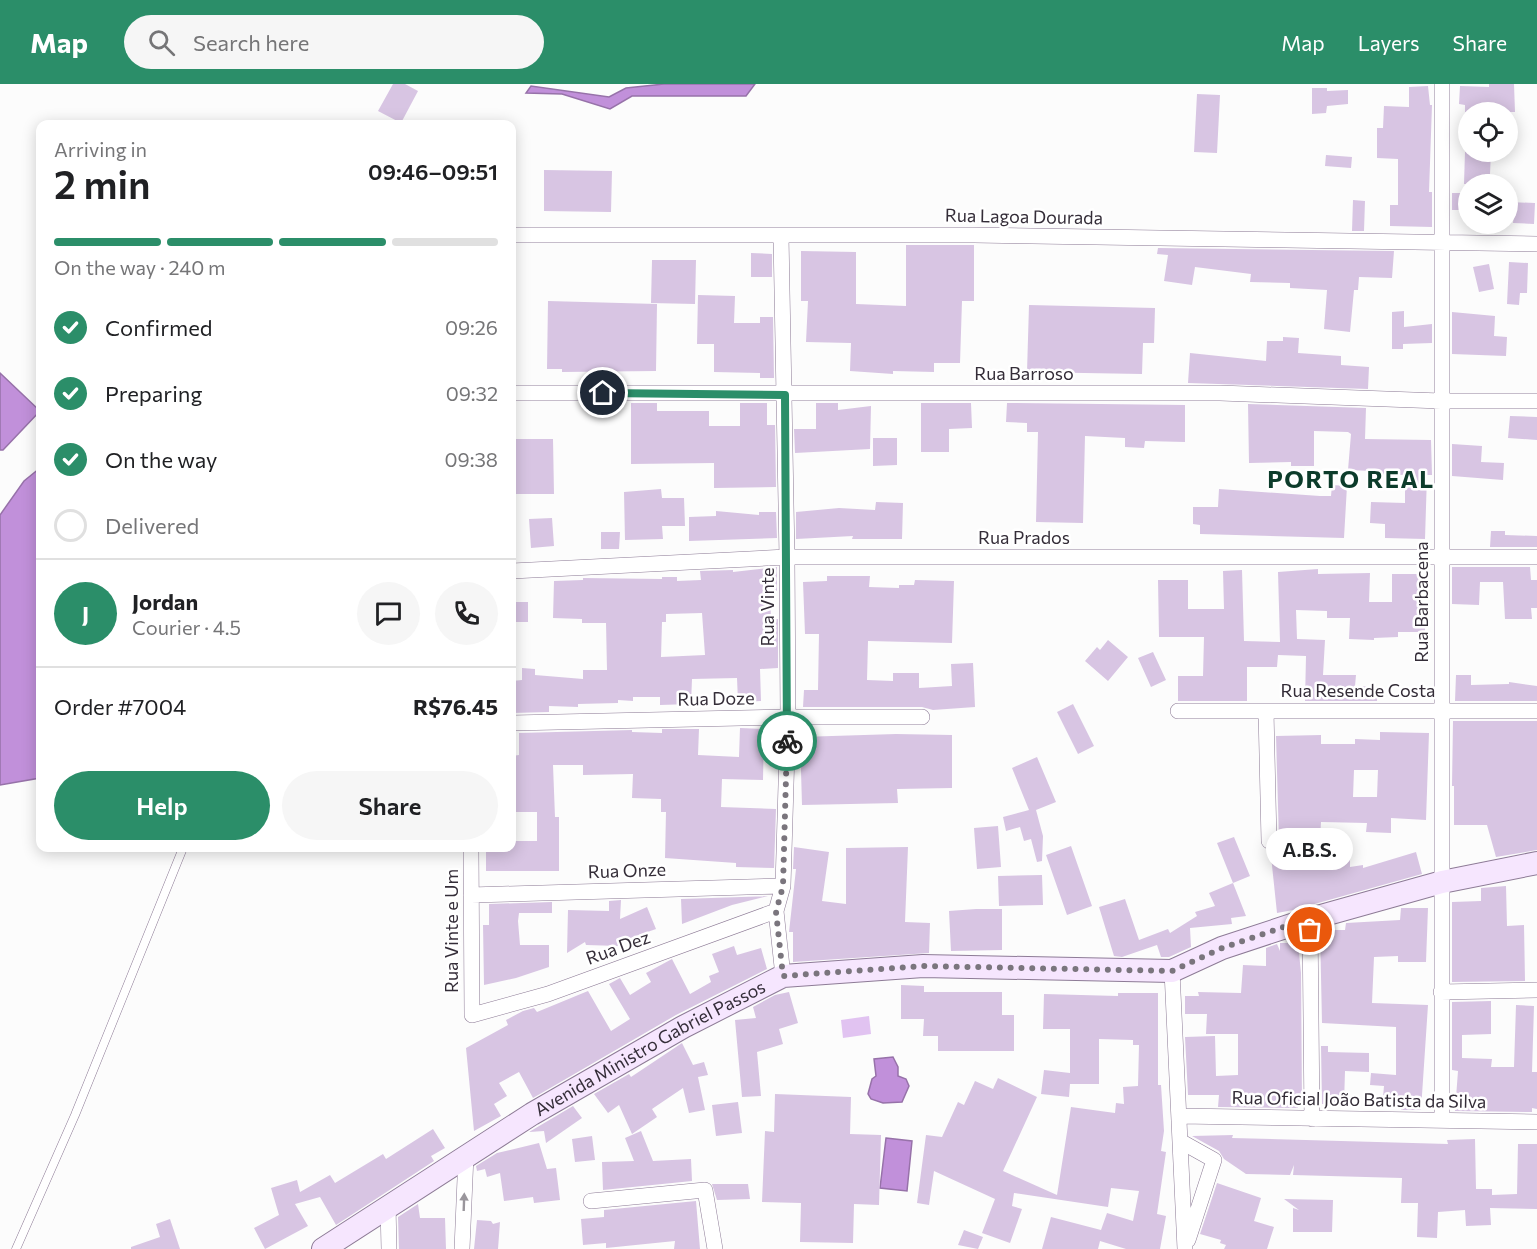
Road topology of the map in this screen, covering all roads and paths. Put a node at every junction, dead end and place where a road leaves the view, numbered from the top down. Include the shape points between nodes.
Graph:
1 (1442, 84) edge
2 (516, 235) edge
3 (782, 236) junction
4 (1442, 241) junction
5 (1537, 244) edge
6 (516, 393) edge
7 (785, 395) junction
8 (1441, 401) junction
9 (1537, 401) edge
10 (787, 557) junction
11 (1537, 557) edge
12 (1442, 559) junction
13 (516, 571) edge
14 (1178, 711) dead end
15 (1266, 711) junction
16 (1441, 711) junction
17 (1537, 711) edge
18 (788, 717) junction
19 (922, 717) dead end
20 (516, 723) edge
21 (1269, 841) dead end
22 (181, 852) edge
23 (471, 852) edge
24 (1537, 863) edge
25 (1442, 882) junction
26 (783, 886) junction
27 (471, 895) junction
28 (776, 912) junction
29 (1310, 918) junction
30 (1172, 971) junction
31 (783, 976) junction
32 (1537, 990) edge
33 (1441, 992) junction
34 (472, 1015) joint
35 (1180, 1116) junction
36 (1312, 1119) junction
37 (1443, 1120) junction
38 (1537, 1122) edge
39 (1180, 1141) junction
40 (466, 1155) junction
41 (591, 1201) dead end
42 (388, 1205) junction
43 (16, 1249) edge
44 (323, 1249) edge
45 (389, 1249) edge
46 (462, 1249) edge
47 (715, 1249) edge
48 (1185, 1249) edge

1 - 4 street, Rua Barbacena
2 - 3 street, Rua Lagoa Dourada
3 - 4 street, Rua Lagoa Dourada
3 - 7 street, Rua Vinte
4 - 5 street, Rua Lagoa Dourada
4 - 8 street, Rua Barbacena
6 - 7 street, Rua Barroso
7 - 8 street, Rua Barroso via 1220,393
7 - 10 street, Rua Vinte
8 - 9 street, Rua Barroso
8 - 12 street, Rua Barbacena
10 - 12 street, Rua Prados
10 - 13 street, Rua Prados
10 - 18 street, Rua Vinte
11 - 12 street, Rua Prados
12 - 16 street, Rua Barbacena
14 - 15 street, Rua Resende Costa
15 - 16 street, Rua Resende Costa
15 - 21 street
16 - 17 street, Rua Resende Costa
16 - 25 street, Rua Barbacena
18 - 19 street, Rua Doze
18 - 20 street, Rua Doze
18 - 26 street, Rua Vinte
22 - 43 lane
23 - 27 street, Rua Vinte e Um
24 - 25 main road, Avenida Ministro Gabriel Passos
25 - 29 main road, Avenida Ministro Gabriel Passos
25 - 33 street, Rua Barbacena
26 - 27 street, Rua Onze
26 - 28 street, Rua Vinte
27 - 34 street, Rua Vinte e Um
28 - 31 street, Rua Vinte
28 - 34 street, Rua Dez via 548,994
29 - 30 main road, Avenida Ministro Gabriel Passos via 1222,948
29 - 36 street
30 - 31 main road, Avenida Ministro Gabriel Passos via 923,966
30 - 35 street
31 - 40 main road, Avenida Ministro Gabriel Passos via 683,1027
32 - 33 street
33 - 37 street, Rua Barbacena
35 - 36 street, Rua Oficial João Batista da Silva
35 - 39 street
36 - 37 street, Rua Oficial João Batista da Silva
37 - 38 street, Rua Oficial João Batista da Silva
39 - 48 street
39 - 48 street via 1214,1160
40 - 42 main road, Avenida Ministro Gabriel Passos
46 -> 40 street
41 - 47 street via 705,1190
42 - 44 main road, Avenida Ministro Gabriel Passos
42 - 45 street

